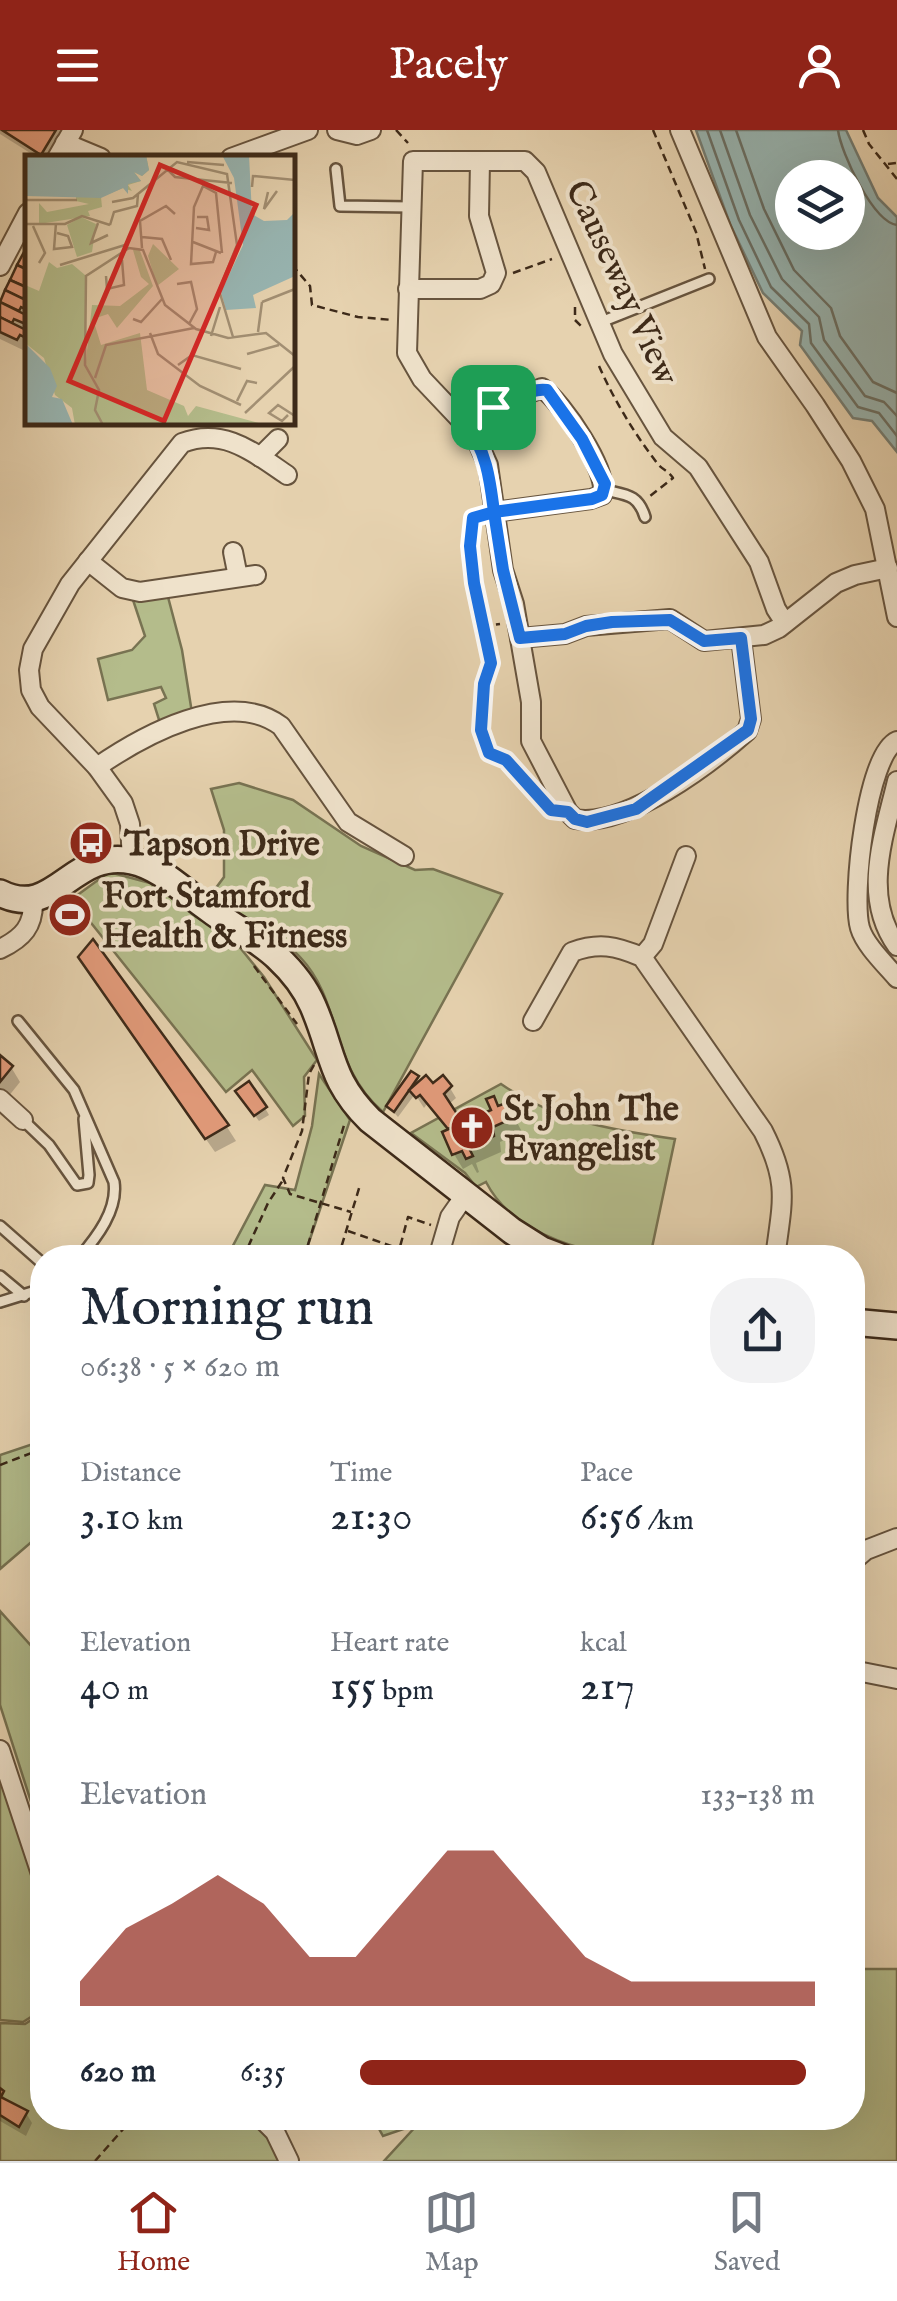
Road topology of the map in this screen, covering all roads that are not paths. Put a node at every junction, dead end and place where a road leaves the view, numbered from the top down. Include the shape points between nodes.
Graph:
1 (308, 130) edge
2 (337, 130) edge
3 (370, 130) edge
4 (680, 130) edge
5 (65, 143) edge
6 (94, 155) edge
7 (239, 155) edge
8 (480, 161) junction
9 (336, 170) dead end
10 (410, 206) junction
11 (25, 217) edge
12 (6, 239) edge
13 (0, 266) edge
14 (709, 279) road end
15 (408, 289) junction
16 (601, 322) junction
17 (464, 422) junction
18 (278, 439) dead end
19 (260, 457) junction
20 (287, 475) dead end
21 (605, 490) junction
22 (494, 512) junction
23 (645, 517) dead end
24 (233, 552) dead end
25 (88, 561) junction
26 (888, 568) junction
27 (897, 617) edge
28 (785, 624) junction
29 (520, 638) junction
30 (741, 638) junction
31 (897, 741) edge
32 (97, 768) junction
33 (897, 781) edge
34 (404, 856) dead end
35 (686, 856) dead end
36 (132, 861) junction
37 (0, 893) edge
38 (33, 900) junction
39 (897, 946) edge
40 (0, 949) edge
41 (642, 957) junction
42 (897, 978) edge
43 (18, 1021) dead end
44 (533, 1021) dead end
45 (0, 1100) edge
46 (84, 1112) junction
47 (23, 1120) joint
48 (466, 1194) junction
49 (0, 1226) edge
50 (89, 1245) edge
51 (442, 1245) edge
52 (534, 1245) edge
53 (776, 1245) edge
54 (30, 1252) edge
55 (0, 1276) edge
56 (30, 1293) edge
57 (24, 1296) junction
58 (0, 1302) edge
59 (865, 1323) edge
60 (897, 1326) edge
61 (897, 1538) edge
62 (865, 1551) edge
63 (865, 1673) edge
64 (897, 1679) edge
65 (0, 1750) edge
66 (30, 1841) edge
67 (274, 2130) edge
68 (289, 2161) edge

1 - 7 street
2 - 3 street
4 - 26 street via 766,338 815,404 876,510
5 - 6 street
8 - 10 street, Causeway View via 413,161
8 - 15 street via 479,216 496,273 491,284
8 - 16 street, Causeway View via 525,160 536,172
9 - 10 lane via 340,206
10 - 15 street
11 - 12 street
12 - 13 street
14 - 16 lane
15 - 17 street via 407,353
16 - 28 street, Causeway View via 612,354 663,436 698,467 759,562
17 - 21 street via 542,388 582,439
17 - 22 street via 488,465
18 - 19 street
19 - 20 street
19 - 25 street via 211,436 182,444
21 - 22 street via 592,499
21 - 23 lane via 632,495
22 - 29 street
24 - 25 street via 247,576 140,592 122,588
25 - 32 street via 33,650 29,670 40,706
26 - 27 street
26 - 28 street via 836,583
28 - 30 street
29 - 30 street via 670,620 704,641
29 - 30 street via 530,741 568,812 587,822 636,809 748,730
31 - 42 street via 879,763 856,907 861,932
32 - 34 street via 174,725 218,713 268,717 348,822
32 - 36 street via 130,824
33 - 39 street via 877,877 882,920
35 - 41 street
36 - 38 street via 82,868
36 - 48 street via 169,879 297,977 352,1102
37 - 38 street
38 - 40 street via 32,921 22,936
41 - 44 street via 594,944 572,952
41 - 53 street via 775,1155 783,1178
43 - 46 lane
45 - 47 street
46 - 47 lane via 89,1175 82,1186
46 - 50 lane via 116,1196
48 - 51 street
48 - 52 street
49 - 54 lane
55 - 57 lane
56 - 57 lane
57 - 58 lane
59 - 60 street
61 - 62 street
63 - 64 street
65 - 66 street
67 - 68 street

